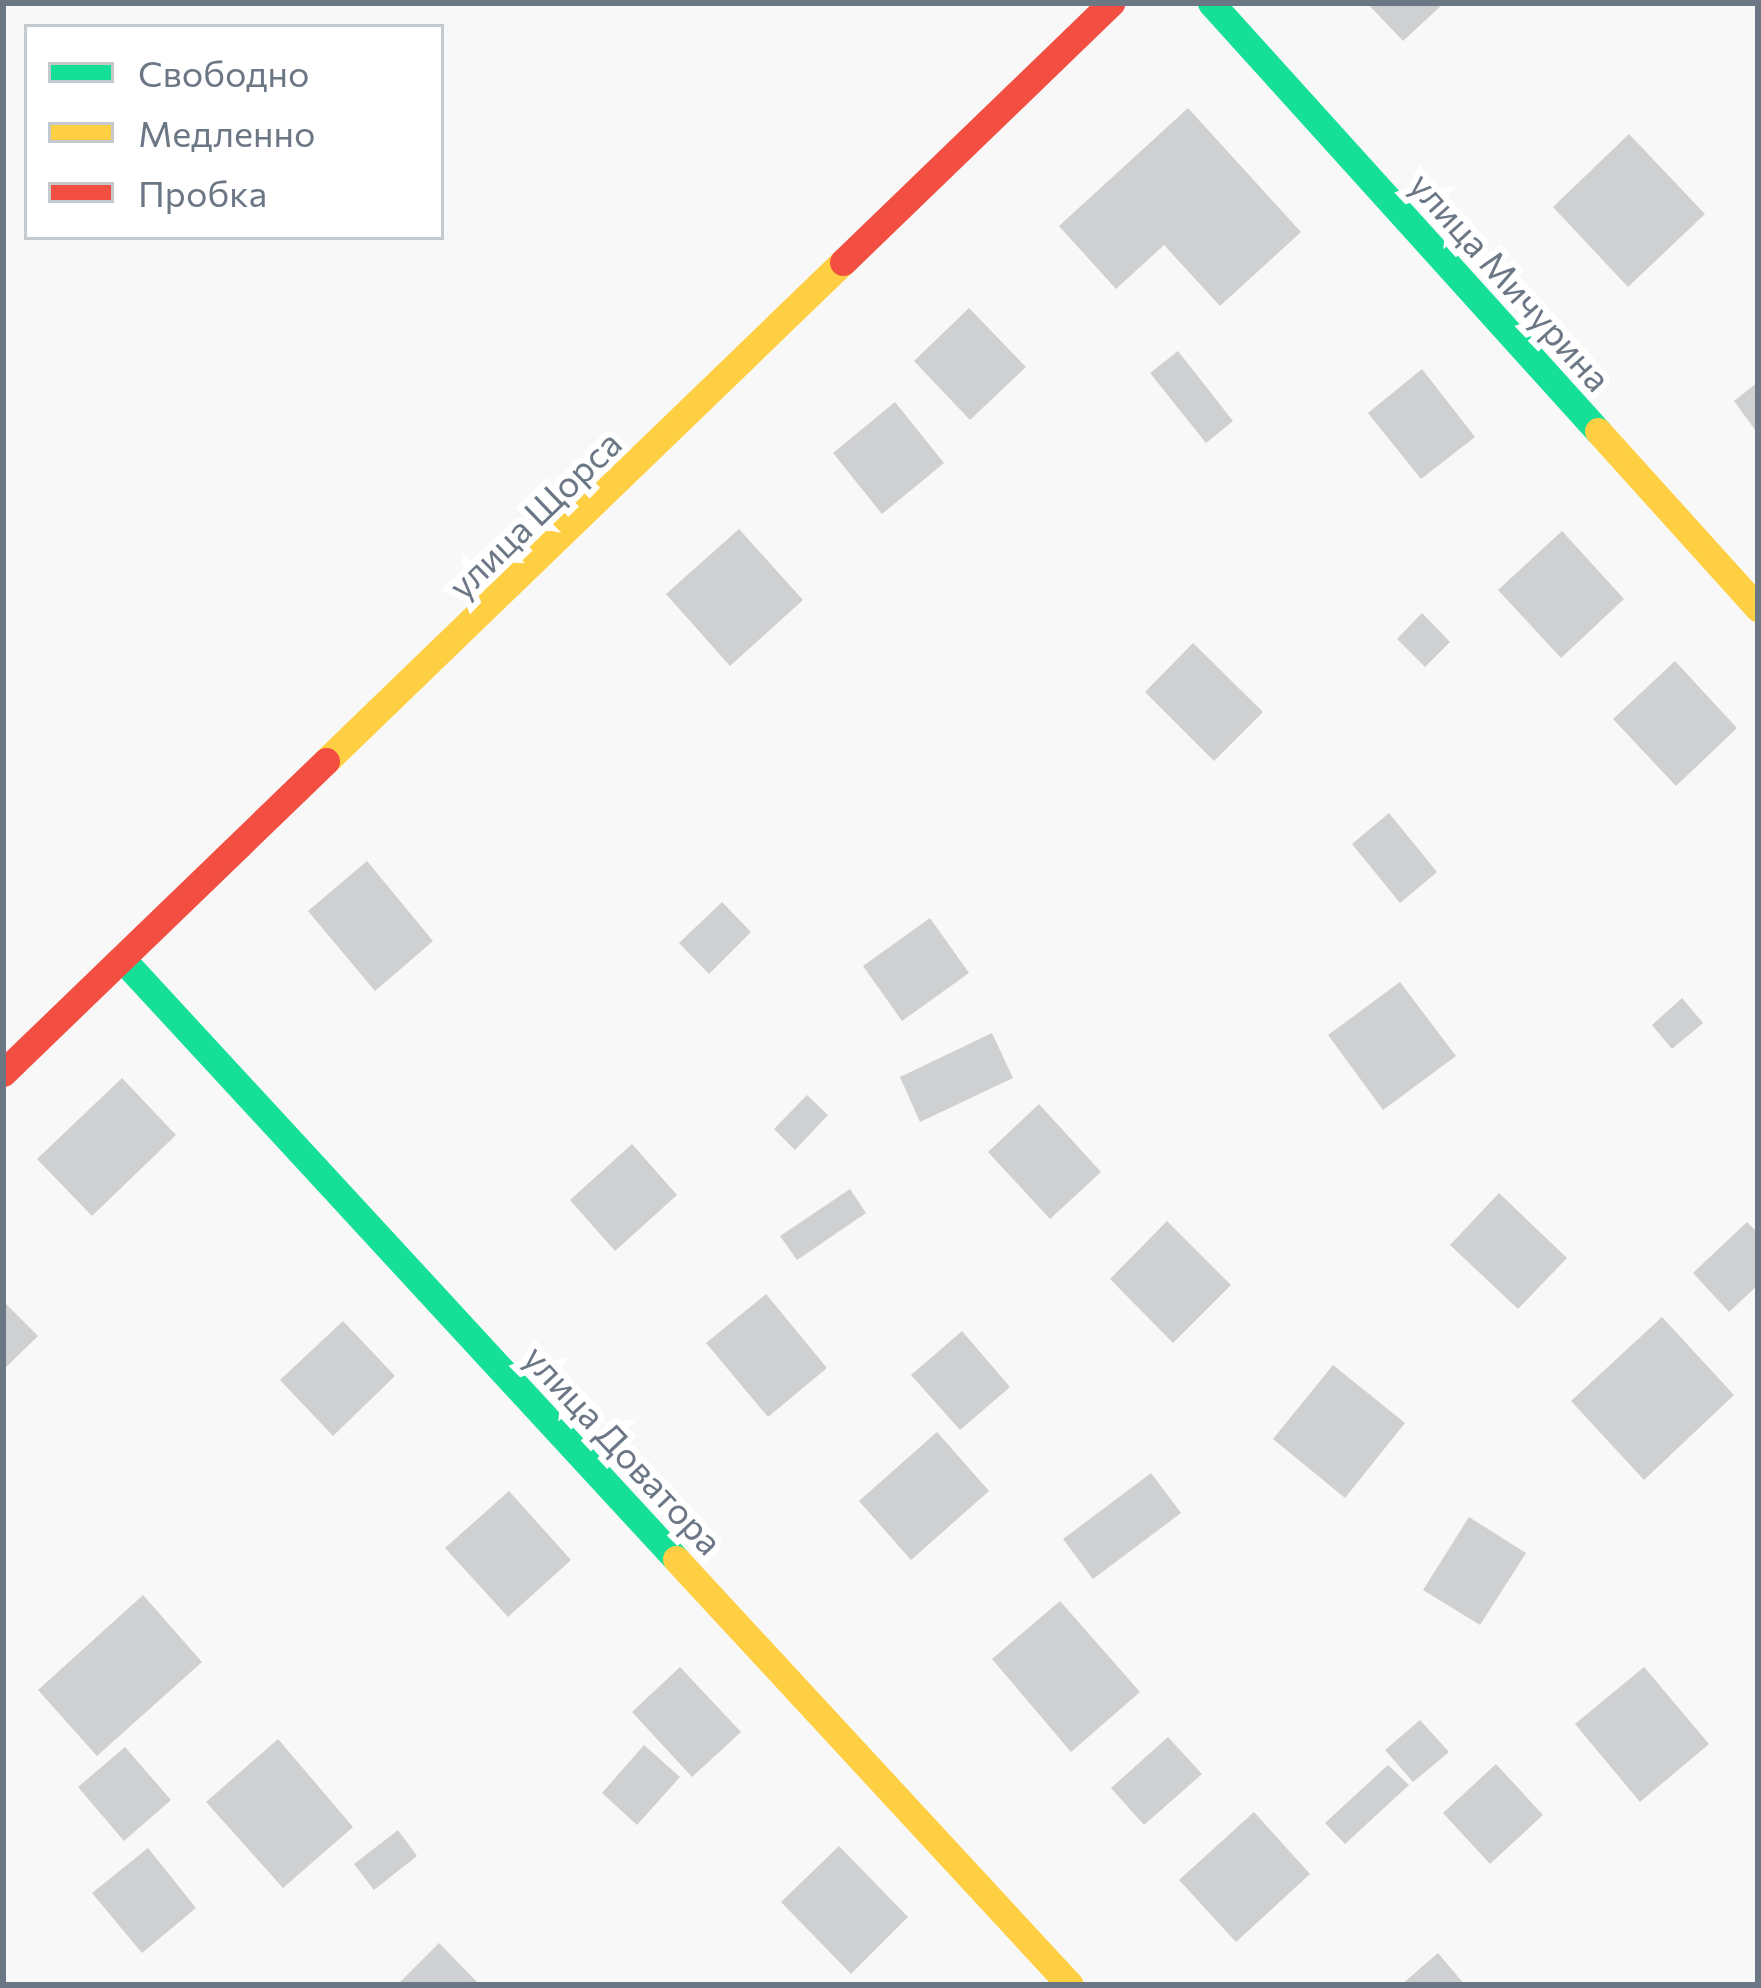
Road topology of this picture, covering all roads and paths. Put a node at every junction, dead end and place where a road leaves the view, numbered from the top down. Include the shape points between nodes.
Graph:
1 (1111, 3) edge
2 (1211, 3) edge
3 (1758, 608) edge
4 (125, 962) junction
5 (3, 1073) edge
6 (1070, 1985) edge

1 - 4 street, улица Щорса
2 - 3 street, улица Мичурина
4 - 5 street, улица Щорса
4 - 6 street, улица Доватора

